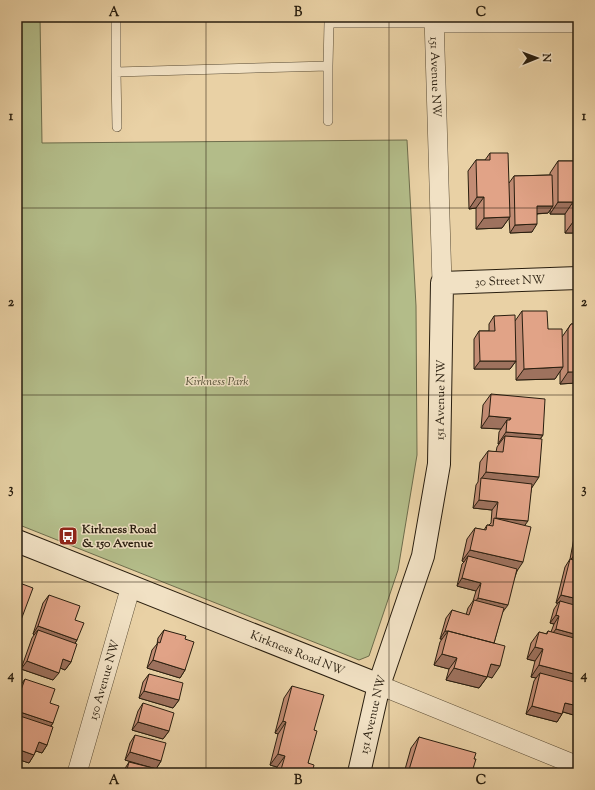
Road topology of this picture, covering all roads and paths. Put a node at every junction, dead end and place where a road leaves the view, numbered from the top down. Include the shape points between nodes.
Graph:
1 (116, 17) edge
2 (329, 20) edge
3 (434, 20) edge
4 (578, 23) edge
5 (328, 66) junction
6 (116, 72) junction
7 (328, 121) dead end
8 (117, 127) dead end
9 (578, 278) edge
10 (442, 283) junction
11 (17, 541) edge
12 (131, 586) junction
13 (380, 685) junction
14 (578, 766) edge
15 (77, 773) edge
16 (359, 773) edge

1 - 6 lane
2 - 3 lane
2 - 5 lane
3 - 4 street
3 - 10 street, 151 Avenue NW
5 - 6 lane
5 - 7 lane
6 - 8 lane
9 - 10 street, 30 Street NW
10 - 13 street, 151 Avenue NW via 439,464 423,556
11 - 12 street, Kirkness Road NW
12 - 13 street, Kirkness Road NW
12 - 15 street, 150 Avenue NW
13 - 14 street, Kirkness Road NW
13 - 16 street, 151 Avenue NW

